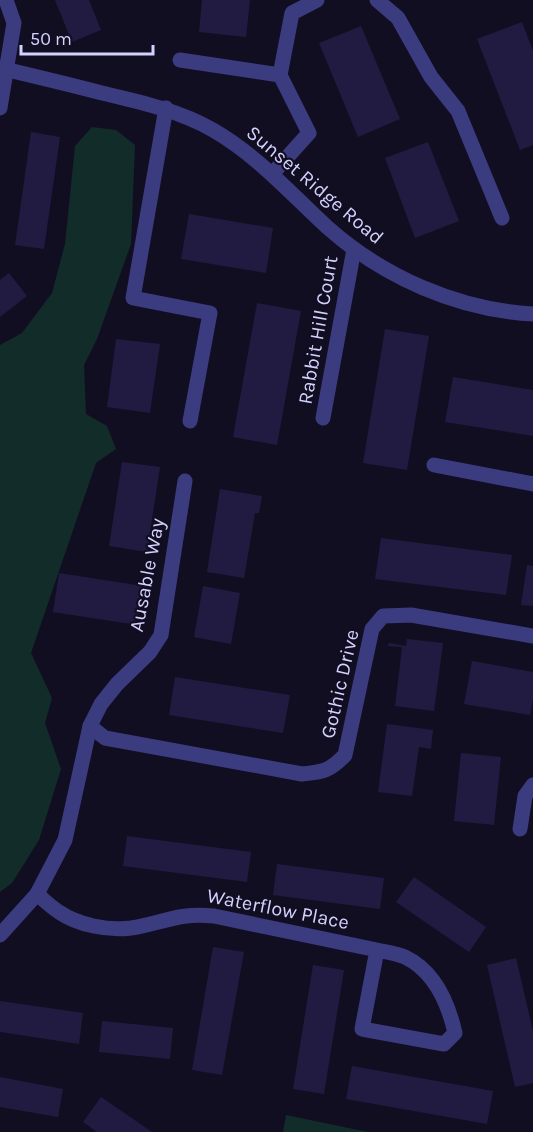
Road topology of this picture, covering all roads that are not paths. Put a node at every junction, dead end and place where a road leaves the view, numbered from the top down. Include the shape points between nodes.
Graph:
1 (6, 0) edge
2 (317, 0) edge
3 (377, 0) edge
4 (180, 60) dead end
5 (4, 69) edge
6 (280, 75) junction
7 (0, 108) edge
8 (166, 108) junction
9 (273, 173) junction
10 (502, 218) dead end
11 (354, 249) junction
12 (533, 314) edge
13 (323, 418) dead end
14 (190, 421) dead end
15 (434, 465) dead end
16 (185, 481) dead end
17 (533, 484) edge
18 (533, 636) edge
19 (90, 726) junction
20 (533, 785) edge
21 (520, 829) dead end
22 (37, 894) junction
23 (0, 935) edge
24 (377, 950) junction

1 - 5 street via 14,23
2 - 6 street via 292,13
3 - 10 street via 398,18 431,76 458,111
4 - 6 street
5 - 7 street
5 - 8 street, Sunset Ridge Road
6 - 9 street via 309,133
8 - 9 street, Sunset Ridge Road via 220,135
8 - 14 street via 133,298 210,313
9 - 11 street, Sunset Ridge Road
11 - 12 street, Sunset Ridge Road via 379,266 456,300
11 - 13 street, Rabbit Hill Court
15 - 17 street
16 - 19 street, Ausable Way via 161,635 150,652 100,704
18 - 19 street, Gothic Drive via 411,615 383,616 372,629 345,755 333,768 319,773 302,774 105,738
19 - 22 street, Ausable Way via 65,840
20 - 21 street via 525,796
22 - 23 street, Ausable Way
22 - 24 street, Waterflow Place via 60,913 87,924 131,928 195,914
24 - 24 street, Waterflow Place via 362,1029 444,1044 455,1033 449,1008 437,985 404,956

